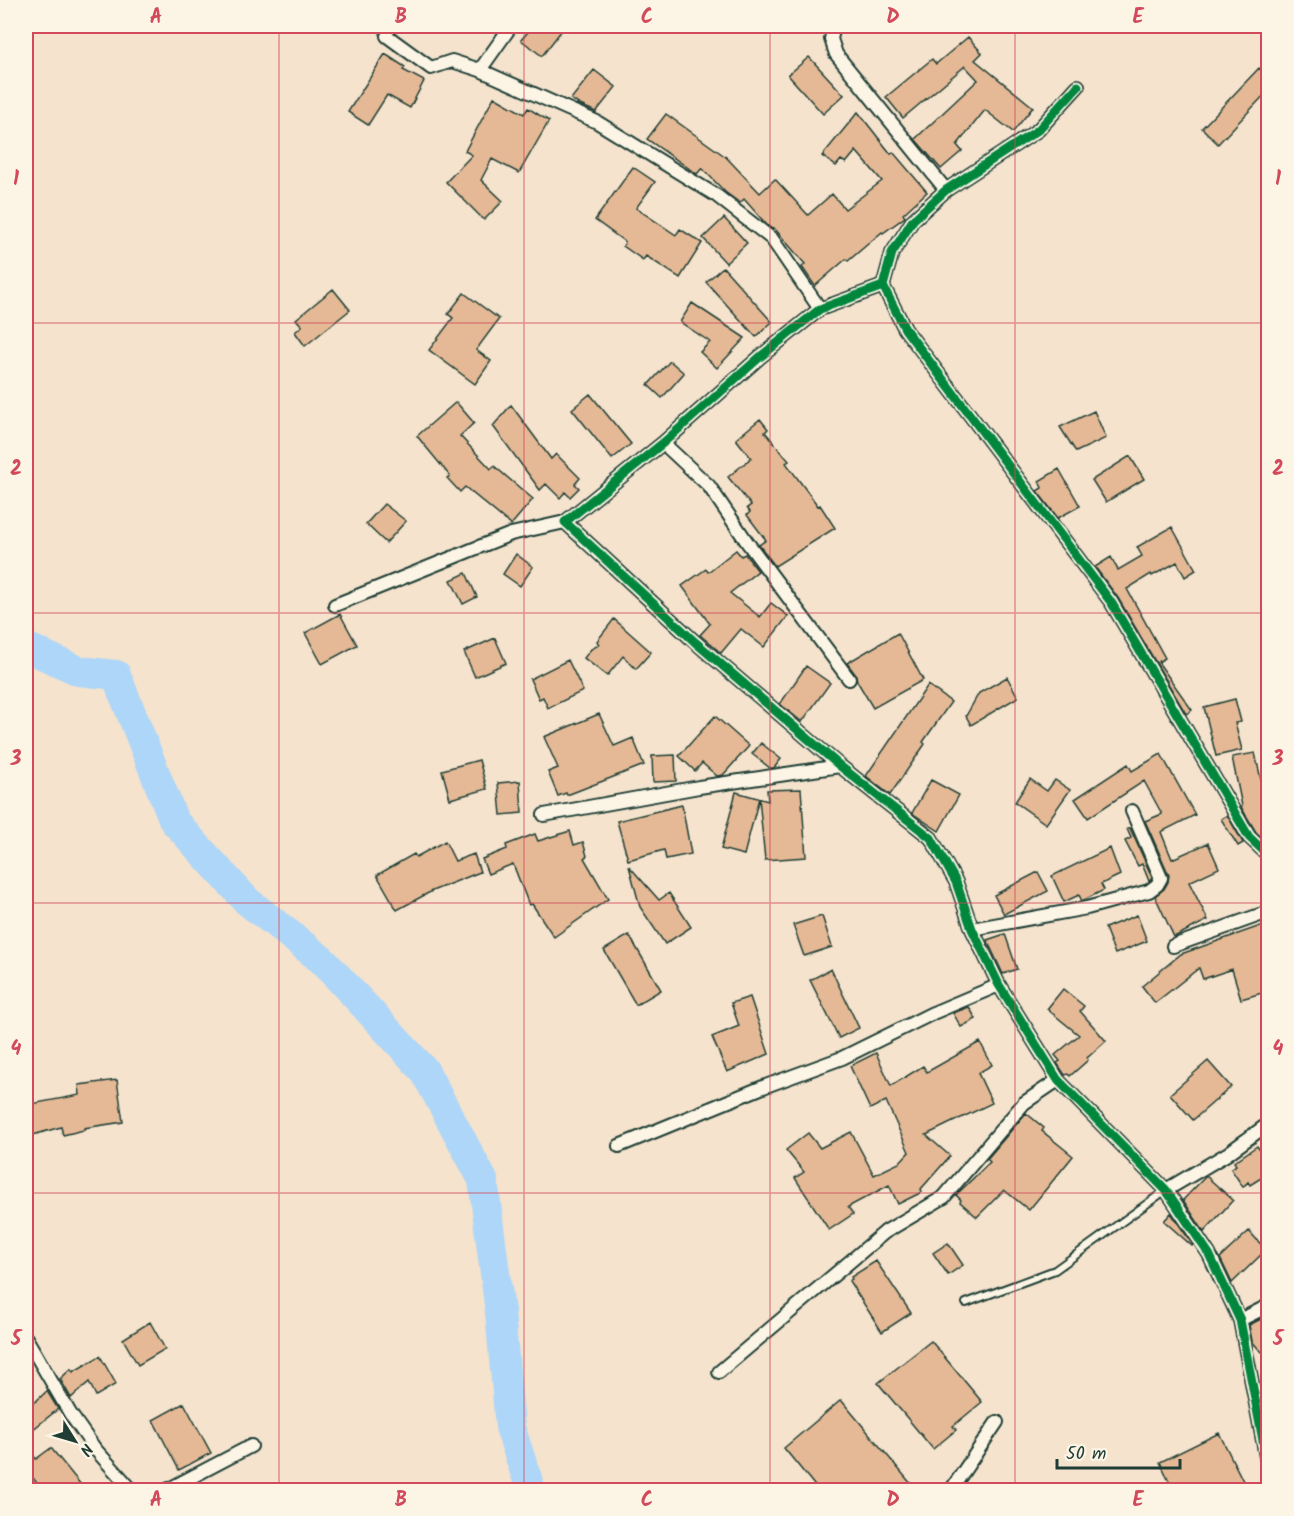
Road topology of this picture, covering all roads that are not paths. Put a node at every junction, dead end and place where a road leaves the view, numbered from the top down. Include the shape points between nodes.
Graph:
1 (511, 26) edge
2 (834, 26) edge
3 (387, 36) dead end
4 (480, 70) junction
5 (1078, 86) dead end
6 (946, 190) junction
7 (883, 286) junction
8 (820, 309) junction
9 (663, 443) junction
10 (564, 522) junction
11 (335, 605) dead end
12 (849, 679) dead end
13 (840, 766) junction
14 (1132, 811) dead end
15 (544, 815) dead end
16 (1269, 855) edge
17 (1269, 912) edge
18 (972, 929) junction
19 (1173, 946) dead end
20 (999, 985) junction
21 (1058, 1080) junction
22 (1269, 1124) edge
23 (619, 1146) dead end
24 (1166, 1190) junction
25 (966, 1303) dead end
26 (1269, 1306) edge
27 (1240, 1320) junction
28 (26, 1338) edge
29 (719, 1372) dead end
30 (997, 1422) dead end
31 (251, 1446) dead end
32 (1269, 1467) edge
33 (132, 1491) edge
34 (167, 1491) edge
35 (951, 1491) edge

1 - 4 street
2 - 6 street via 831,39 836,54
3 - 4 street via 431,68 452,61
4 - 8 street via 597,122 717,196 772,239
5 - 6 street via 1038,130
6 - 7 street via 913,219 892,253
7 - 8 street
7 - 16 street via 905,329 1111,602 1249,837
8 - 9 street
9 - 10 street
9 - 12 street via 709,486
10 - 11 street via 511,534
10 - 13 street via 695,642
13 - 15 street
13 - 18 street via 931,838 956,882
14 - 18 street via 1161,878 1149,891 1087,908
17 - 19 street
18 - 20 street
20 - 21 street
20 - 23 street via 842,1058
21 - 24 street
21 - 29 street via 1024,1103 944,1197 885,1233
22 - 24 street
24 - 25 lane via 1055,1270
24 - 27 street via 1209,1254
26 - 27 street
27 - 32 street
28 - 33 street via 71,1415
30 - 35 street
31 - 34 street

